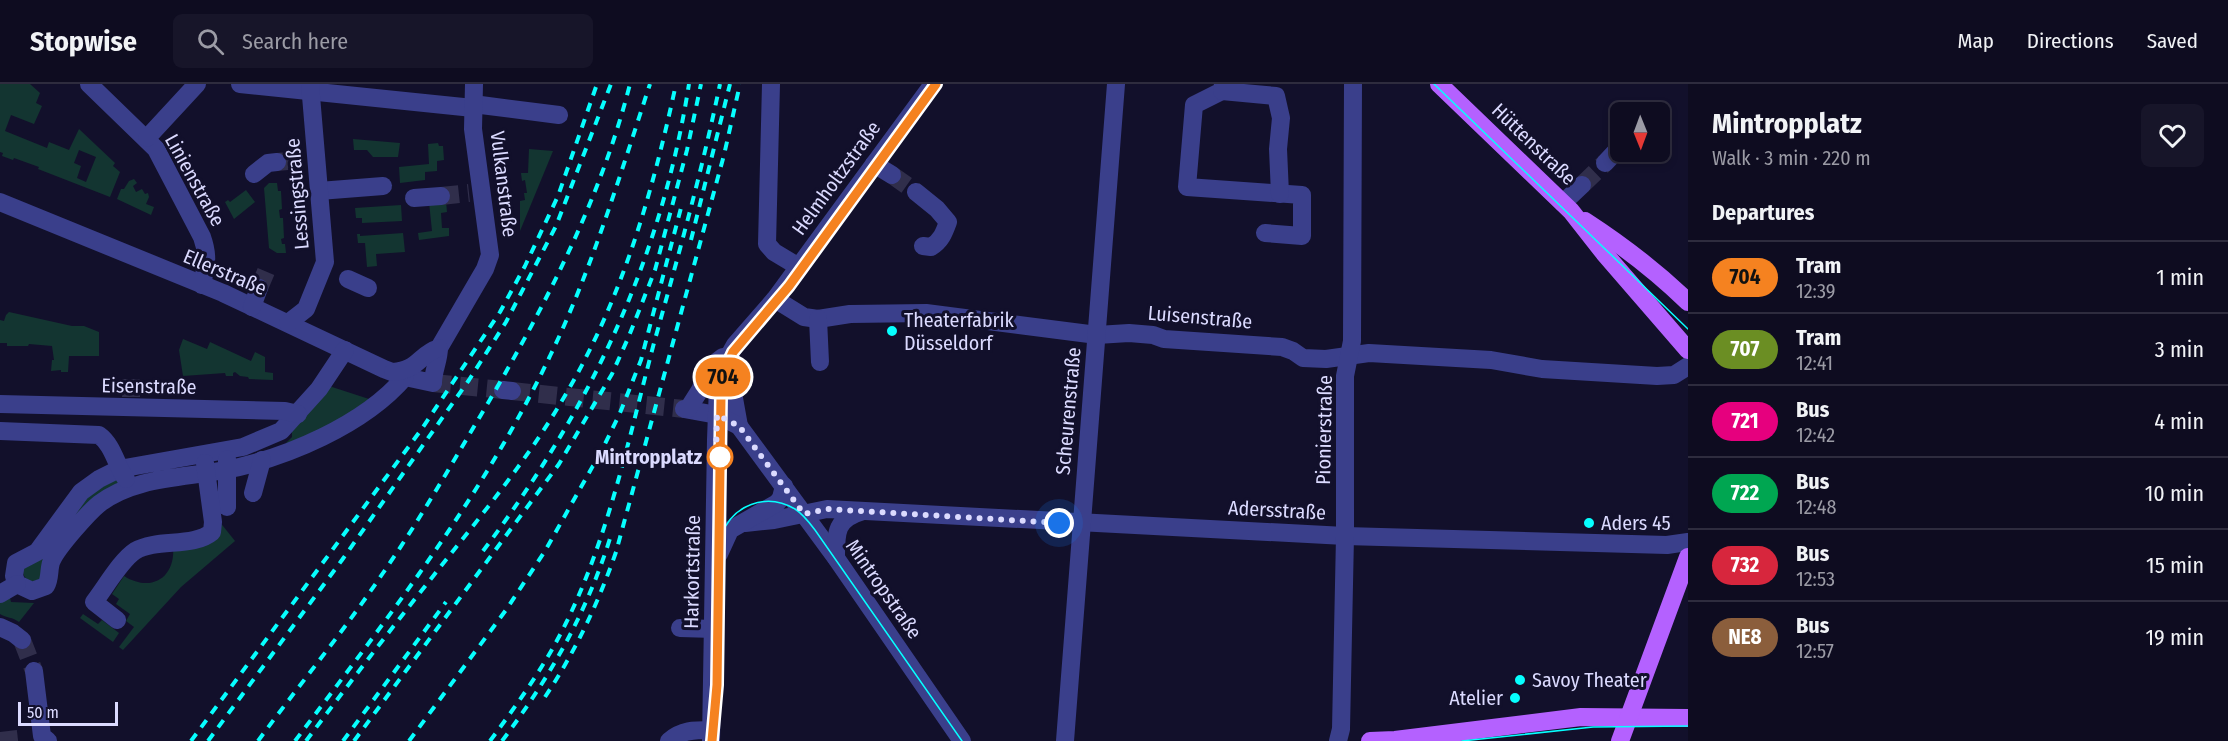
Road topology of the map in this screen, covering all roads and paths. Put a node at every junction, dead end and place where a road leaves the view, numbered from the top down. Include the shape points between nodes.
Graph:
1 (89, 84) edge
2 (197, 84) edge
3 (240, 84) edge
4 (474, 84) edge
5 (771, 84) edge
6 (933, 84) edge
7 (1116, 84) edge
8 (1353, 84) edge
9 (1439, 84) edge
10 (1222, 87) edge
11 (310, 88) edge
12 (357, 90) edge
13 (1275, 90) edge
14 (473, 106) junction
15 (559, 115) dead end
16 (147, 138) junction
17 (1610, 158) edge
18 (277, 162) tunnel mouth
19 (1605, 163) tunnel mouth
20 (874, 164) junction
21 (254, 174) dead end
22 (892, 175) tunnel mouth
23 (1582, 185) tunnel mouth
24 (383, 186) dead end
25 (319, 191) junction
26 (916, 192) tunnel mouth
27 (1280, 194) junction
28 (441, 196) tunnel mouth
29 (414, 198) dead end
30 (0, 202) edge
31 (1567, 207) junction
32 (1264, 233) dead end
33 (922, 246) dead end
34 (799, 267) junction
35 (336, 274) junction
36 (202, 285) junction
37 (259, 288) tunnel mouth
38 (368, 288) dead end
39 (775, 299) junction
40 (1688, 302) edge
41 (252, 307) junction
42 (818, 319) junction
43 (288, 323) junction
44 (1097, 335) junction
45 (439, 348) junction
46 (345, 350) junction
47 (731, 350) junction
48 (1688, 350) edge
49 (1349, 356) junction
50 (820, 362) dead end
51 (1688, 366) edge
52 (399, 374) junction
53 (433, 383) joint
54 (0, 404) edge
55 (298, 414) junction
56 (717, 415) junction
57 (739, 426) junction
58 (0, 431) edge
59 (232, 449) junction
60 (262, 460) junction
61 (205, 464) junction
62 (119, 470) junction
63 (226, 470) junction
64 (132, 486) junction
65 (784, 486) junction
66 (253, 493) dead end
67 (227, 507) dead end
68 (864, 511) junction
69 (804, 514) junction
70 (745, 523) junction
71 (1081, 524) junction
72 (1345, 536) junction
73 (1688, 542) edge
74 (1688, 557) edge
75 (836, 558) junction
76 (715, 564) junction
77 (17, 584) junction
78 (0, 594) edge
79 (117, 620) dead end
80 (0, 627) edge
81 (680, 628) dead end
82 (714, 629) junction
83 (22, 640) tunnel mouth
84 (34, 670) tunnel mouth
85 (1629, 717) junction
86 (1688, 718) edge
87 (711, 736) edge
88 (45, 738) edge
89 (669, 741) edge
90 (962, 741) edge
91 (1065, 741) edge
92 (1338, 741) edge
93 (1370, 741) edge
94 (1620, 741) edge

1 - 16 street, Linienstraße
2 - 16 street
3 - 11 street
4 - 14 street, Vulkanstraße
5 - 34 street via 768,244
6 - 20 street, Helmholtzstraße
7 - 44 street, Scheurenstraße
8 - 49 street, Pionierstraße
9 - 31 main road, Hüttenstraße
10 - 13 street
10 - 27 street via 1194,105 1186,187
11 - 12 street
11 - 25 street, Lessingstraße via 308,160
12 - 14 street
13 - 27 street via 1281,118
14 - 15 street
14 - 45 street, Vulkanstraße via 476,193 489,262
16 - 36 street, Linienstraße via 202,237 208,258
17 - 19 street
18 - 21 street via 268,163
20 - 22 street
20 - 34 street, Helmholtzstraße
23 - 31 street
24 - 25 street
25 - 35 street, Lessingstraße via 325,262
26 - 33 street via 948,222 936,244 931,248
27 - 32 street via 1302,195 1302,236
28 - 29 street
30 - 36 street, Ellerstraße
31 - 40 main road, Hüttenstraße via 1661,276
31 - 48 main road, Hüttenstraße
34 - 39 street, Helmholtzstraße
35 - 38 street
35 - 43 street, Lessingstraße via 306,309
36 - 41 street, Ellerstraße
37 - 41 street
39 - 42 street, Luisenstraße via 804,317
39 - 47 street
41 - 43 street, Ellerstraße
42 - 44 street, Luisenstraße via 850,314 926,313
42 - 50 street
43 - 46 street, Ellerstraße
44 - 49 street, Luisenstraße via 1129,333 1282,347 1303,358
44 - 71 street, Scheurenstraße
45 - 52 street, Vulkanstraße
45 - 53 street, Vulkanstraße
46 - 52 street, Ellerstraße
46 - 55 street
47 - 56 street via 719,380
47 - 56 street via 710,367 686,409
47 - 57 street
49 - 51 street, Luisenstraße via 1369,353 1480,359 1542,369 1658,376 1674,375
49 - 72 street, Pionierstraße via 1345,376
52 - 53 street, Ellerstraße
52 - 60 street via 383,398 343,425
54 - 55 street, Eisenstraße via 131,403
55 - 59 street via 274,435
56 - 57 street, Mintropstraße
56 - 76 street, Harkortstraße
57 - 65 street, Mintropstraße
58 - 62 street via 99,435 106,441
59 - 61 street
59 - 63 street
60 - 63 street
60 - 66 street
61 - 62 street
61 - 63 street
61 - 64 street
61 - 79 street via 212,532 146,547 129,556 94,602
62 - 64 street
62 - 77 street via 86,487 37,552 19,560 14,568
63 - 67 street
64 - 77 street via 106,499 82,521 54,557 46,586 32,591
65 - 69 street, Mintropstraße
65 - 70 street via 779,501
68 - 69 street, Adersstraße via 827,509
68 - 71 street, Adersstraße
68 - 75 street via 843,519 836,539
69 - 70 street, Adersstraße
69 - 75 street, Mintropstraße
70 - 76 street via 730,530
71 - 72 street, Adersstraße
71 - 91 street, Scheurenstraße
72 - 73 street, Adersstraße via 1667,545
72 - 92 street, Pionierstraße
74 - 85 main road
75 - 90 street, Mintropstraße
76 - 82 street, Harkortstraße
77 - 78 street
80 - 83 street
81 - 82 street
82 - 87 street, Harkortstraße
84 - 88 street
85 - 86 main road
85 - 93 main road via 1581,717
85 - 94 main road
87 - 89 street, Harkortstraße via 687,730

